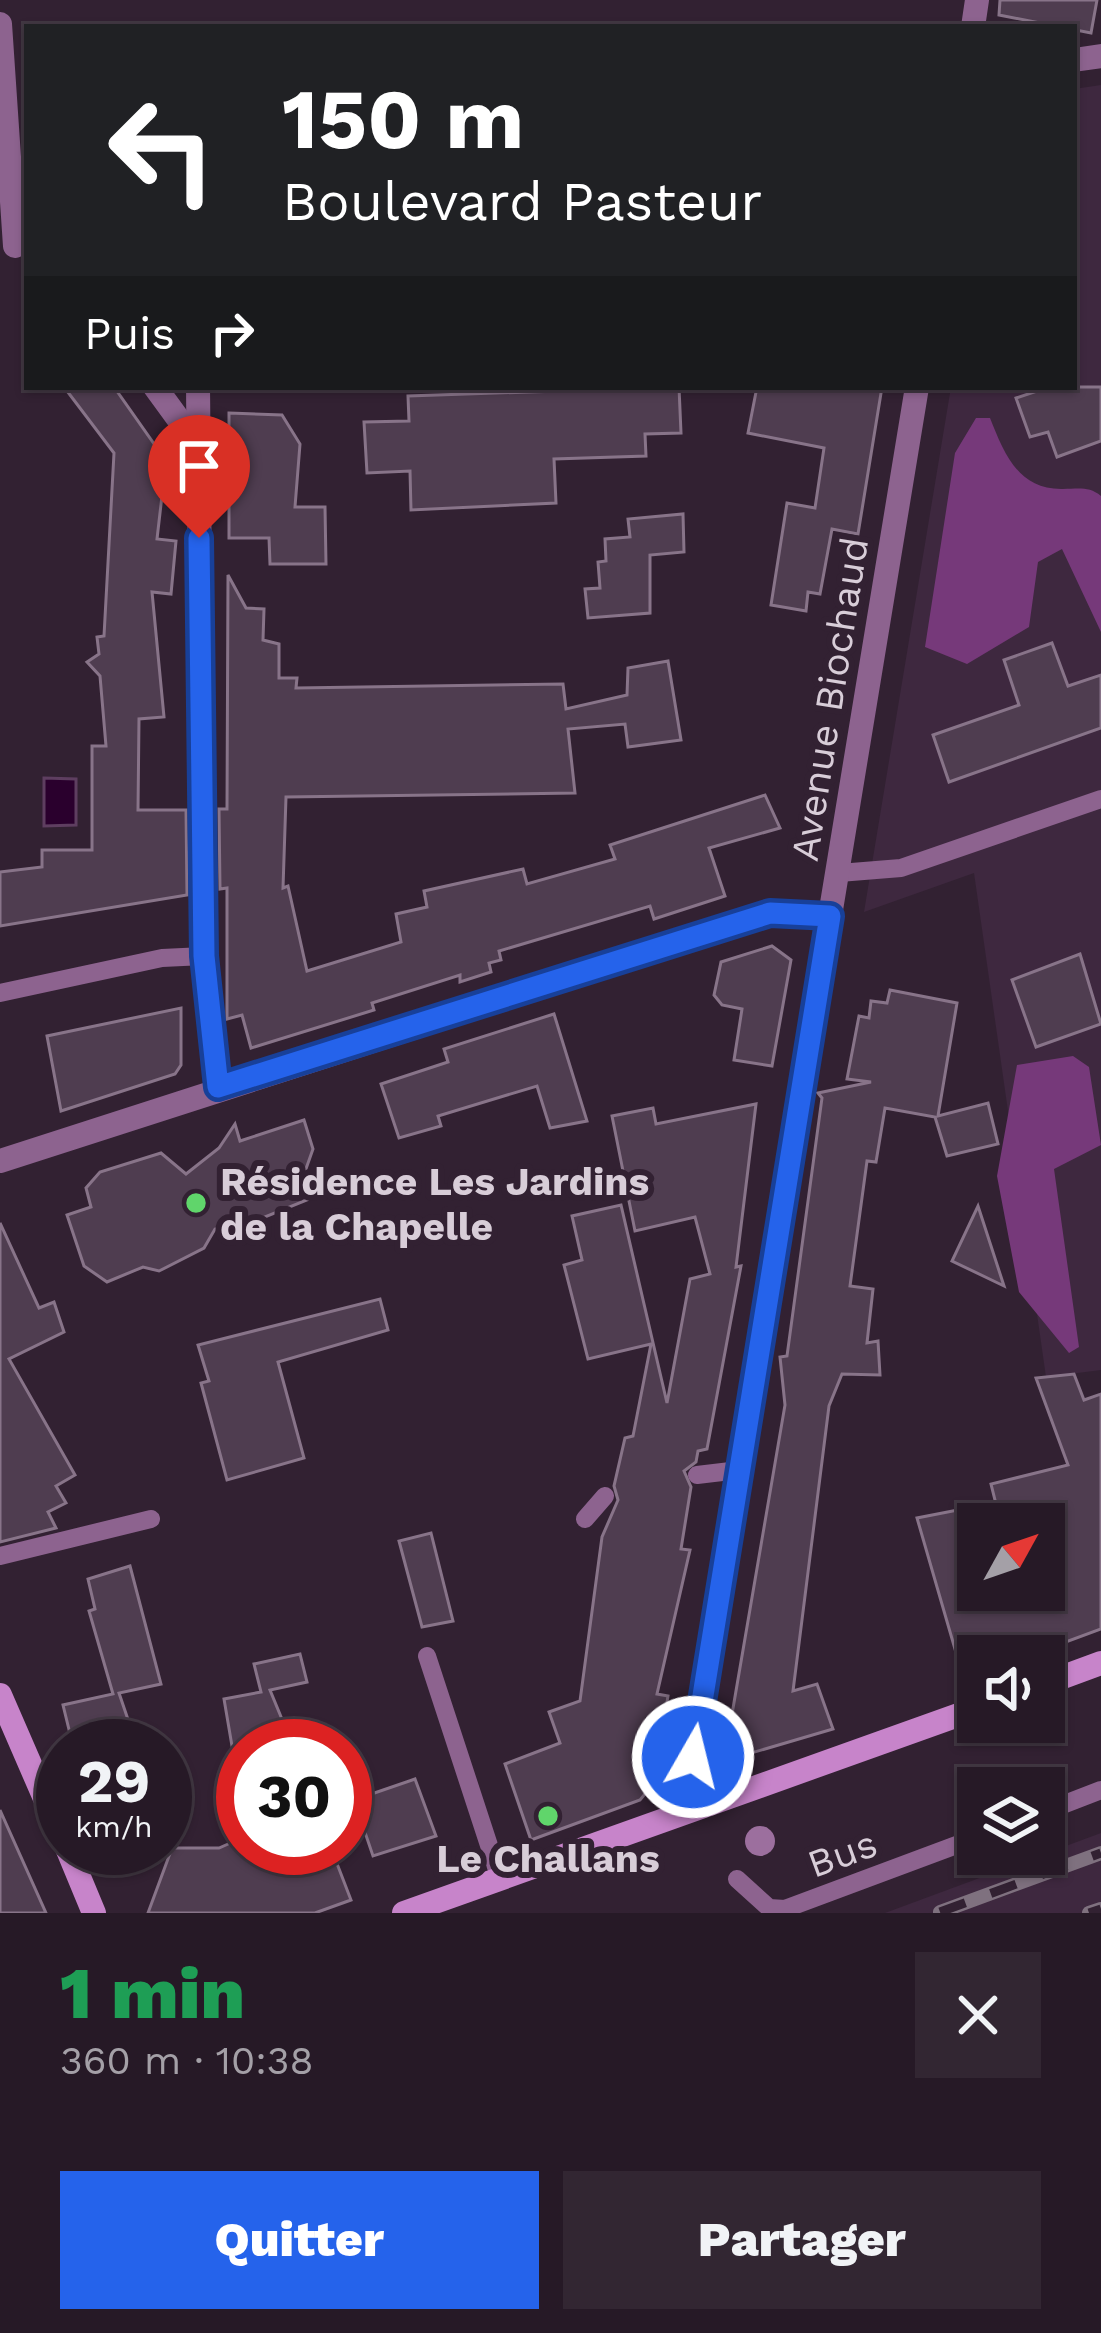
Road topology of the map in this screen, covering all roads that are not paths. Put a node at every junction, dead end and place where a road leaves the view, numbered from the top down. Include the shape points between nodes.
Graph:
1 (0, 24) edge
2 (17, 248) edge
3 (157, 390) edge
4 (198, 390) edge
5 (917, 390) edge
6 (198, 446) junction
7 (1101, 799) edge
8 (839, 872) junction
9 (830, 916) junction
10 (204, 956) junction
11 (0, 993) edge
12 (218, 1087) junction
13 (0, 1161) edge
14 (739, 1470) junction
15 (697, 1475) dead end
16 (605, 1496) dead end
17 (151, 1519) dead end
18 (585, 1519) dead end
19 (0, 1556) edge
20 (428, 1656) dead end
21 (1101, 1663) edge
22 (1065, 1676) edge
23 (0, 1695) edge
24 (957, 1715) edge
25 (36, 1778) edge
26 (1101, 1790) edge
27 (704, 1803) junction
28 (1065, 1804) edge
29 (957, 1845) edge
30 (80, 1875) edge
31 (500, 1879) junction
32 (737, 1879) dead end
33 (96, 1910) edge
34 (404, 1913) edge

1 - 2 street
3 - 6 street
4 - 6 street
5 - 8 street, Avenue Biochaud
6 - 10 street
7 - 8 lane via 901,868
8 - 9 street, Avenue Biochaud
9 - 12 street via 770,913
9 - 14 street, Avenue Biochaud
10 - 11 lane
10 - 12 street
12 - 13 street
14 - 15 lane
14 - 27 street, Avenue Biochaud via 693,1757
16 - 18 lane
17 - 19 lane
20 - 31 lane
21 - 22 main road
23 - 25 main road
24 - 27 main road
26 - 28 lane
27 - 31 main road
29 - 32 lane, Bus via 785,1910 769,1908
30 - 33 main road
31 - 34 main road

